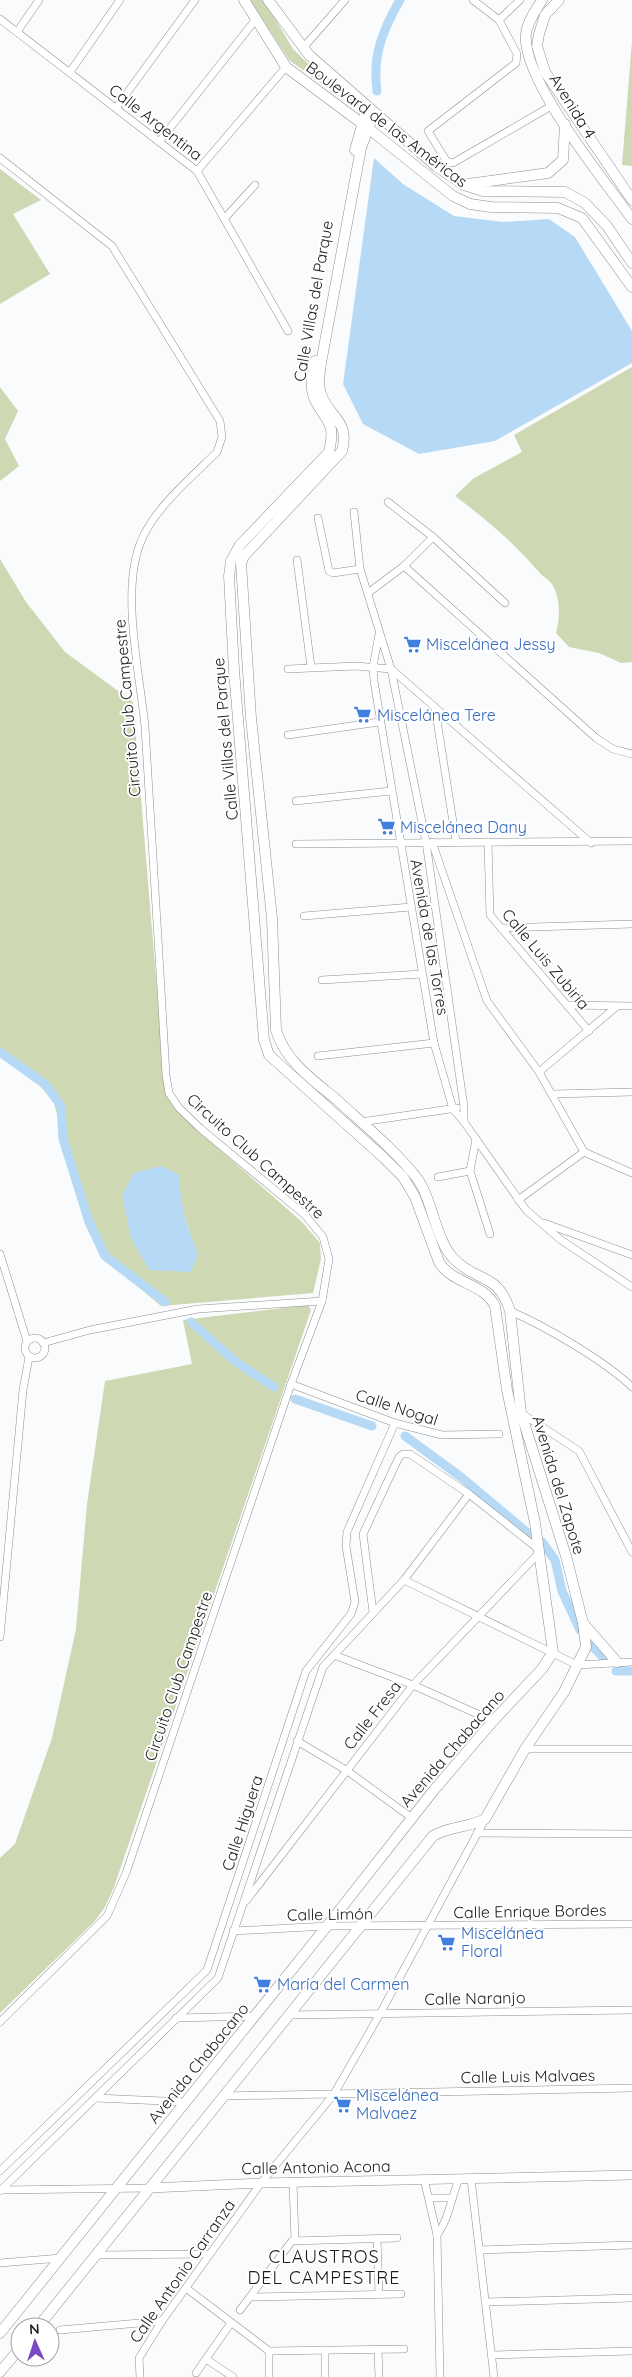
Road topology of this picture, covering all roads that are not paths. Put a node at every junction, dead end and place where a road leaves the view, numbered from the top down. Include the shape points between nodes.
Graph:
1 (39, 0) edge
2 (120, 0) edge
3 (195, 0) edge
4 (244, 0) edge
5 (345, 0) edge
6 (473, 0) edge
7 (520, 0) edge
8 (542, 0) edge
9 (559, 0) edge
10 (270, 1) edge
11 (0, 19) edge
12 (256, 19) junction
13 (499, 20) junction
14 (17, 32) junction
15 (303, 48) junction
16 (286, 67) junction
17 (70, 72) junction
18 (552, 105) junction
19 (116, 108) junction
20 (370, 110) junction
21 (565, 124) junction
22 (365, 126) junction
23 (382, 139) junction
24 (159, 142) junction
25 (362, 148) junction
26 (0, 158) edge
27 (197, 171) junction
28 (255, 185) dead end
29 (464, 185) junction
30 (632, 200) edge
31 (224, 218) junction
32 (632, 219) edge
33 (632, 263) edge
34 (334, 281) junction
35 (632, 287) edge
36 (328, 314) junction
37 (288, 331) dead end
38 (388, 502) dead end
39 (354, 512) dead end
40 (318, 518) dead end
41 (433, 537) junction
42 (297, 560) dead end
43 (404, 566) junction
44 (360, 569) junction
45 (368, 593) junction
46 (505, 603) dead end
47 (379, 634) junction
48 (310, 667) junction
49 (373, 667) junction
50 (288, 669) dead end
51 (391, 669) junction
52 (435, 707) junction
53 (379, 722) junction
54 (288, 735) dead end
55 (632, 754) edge
56 (391, 791) junction
57 (296, 801) dead end
58 (456, 841) junction
59 (399, 842) junction
60 (429, 842) junction
61 (488, 842) junction
62 (632, 842) edge
63 (591, 843) junction
64 (296, 844) dead end
65 (411, 907) junction
66 (304, 916) dead end
67 (632, 924) edge
68 (501, 928) junction
69 (422, 974) junction
70 (322, 980) dead end
71 (567, 1006) junction
72 (632, 1006) edge
73 (616, 1007) junction
74 (589, 1031) junction
75 (434, 1043) junction
76 (318, 1056) dead end
77 (539, 1072) junction
78 (632, 1092) edge
79 (553, 1094) junction
80 (464, 1107) junction
81 (453, 1109) junction
82 (361, 1122) junction
83 (464, 1122) junction
84 (476, 1139) junction
85 (584, 1152) junction
86 (470, 1171) junction
87 (632, 1172) edge
88 (438, 1177) dead end
89 (518, 1200) junction
90 (539, 1221) junction
91 (490, 1234) dead end
92 (0, 1254) edge
93 (632, 1255) edge
94 (632, 1287) edge
95 (322, 1301) junction
96 (510, 1311) junction
97 (499, 1319) joint
98 (27, 1341) junction
99 (43, 1343) junction
100 (29, 1357) junction
101 (291, 1384) junction
102 (632, 1387) edge
103 (521, 1413) junction
104 (395, 1423) junction
105 (499, 1434) dead end
106 (469, 1494) junction
107 (537, 1551) junction
108 (632, 1552) edge
109 (404, 1580) junction
110 (373, 1612) junction
111 (479, 1617) junction
112 (583, 1623) junction
113 (0, 1636) edge
114 (553, 1652) junction
115 (334, 1655) junction
116 (617, 1662) junction
117 (632, 1662) edge
118 (577, 1665) junction
119 (413, 1685) junction
120 (493, 1721) junction
121 (297, 1741) junction
122 (632, 1748) edge
123 (525, 1749) junction
124 (346, 1770) junction
125 (412, 1818) junction
126 (484, 1819) junction
127 (477, 1833) junction
128 (632, 1834) edge
129 (242, 1906) junction
130 (632, 1924) edge
131 (327, 1926) junction
132 (360, 1926) junction
133 (428, 1926) junction
134 (233, 1931) junction
135 (632, 2010) edge
136 (382, 2012) junction
137 (289, 2015) junction
138 (255, 2016) junction
139 (176, 2018) junction
140 (0, 2022) edge
141 (632, 2088) edge
142 (334, 2094) junction
143 (223, 2096) junction
144 (96, 2098) junction
145 (186, 2102) junction
146 (0, 2171) edge
147 (632, 2176) edge
148 (471, 2178) junction
149 (424, 2179) junction
150 (459, 2179) junction
151 (261, 2182) junction
152 (293, 2182) junction
153 (150, 2188) junction
154 (115, 2189) junction
155 (1, 2190) edge
156 (429, 2198) junction
157 (451, 2198) junction
158 (437, 2235) junction
159 (397, 2238) dead end
160 (378, 2239) junction
161 (295, 2240) junction
162 (632, 2245) edge
163 (480, 2250) junction
164 (209, 2254) junction
165 (96, 2255) junction
166 (61, 2258) junction
167 (0, 2263) edge
168 (186, 2288) junction
169 (379, 2294) junction
170 (401, 2294) dead end
171 (251, 2296) junction
172 (632, 2298) edge
173 (486, 2302) junction
174 (240, 2310) dead end
175 (46, 2317) edge
176 (162, 2321) junction
177 (231, 2323) junction
178 (60, 2330) dead end
179 (0, 2333) edge
180 (378, 2349) junction
181 (404, 2349) dead end
182 (325, 2350) junction
183 (269, 2351) junction
184 (632, 2351) edge
185 (493, 2355) junction
186 (206, 2359) junction
187 (10, 2360) edge
188 (0, 2372) edge
189 (196, 2373) dead end
190 (140, 2377) edge
191 (233, 2377) edge
192 (269, 2377) edge
193 (325, 2377) edge
194 (380, 2377) edge
195 (440, 2377) edge
196 (494, 2377) edge

1 - 14 street
2 - 17 street
3 - 19 street
4 - 12 main road, Boulevard de las Américas
5 - 15 street
6 - 13 street
7 - 13 street
8 - 18 main road, Avenida 4 via 531,18 526,46
9 - 30 main road, Avenida 4 via 545,16 537,46 545,72
10 - 15 main road, Boulevard de las Américas
11 - 14 street, Calle Argentina
12 - 16 main road, Boulevard de las Américas
12 - 24 street
13 - 18 street via 517,54 516,63 428,131 447,162 453,163
14 - 17 street, Calle Argentina
15 - 20 main road, Boulevard de las Américas
16 - 22 main road, Boulevard de las Américas
16 - 27 street
17 - 19 street, Calle Argentina
18 - 21 main road, Avenida 4
19 - 24 street, Calle Argentina
20 - 22 main road, Calle Villas del Parque
20 - 29 main road, Boulevard de las Américas via 437,167
21 - 29 main road via 563,160 548,173
21 - 32 main road, Avenida 4
22 - 23 main road, Boulevard de las Américas
22 - 25 main road, Calle Villas del Parque
22 - 34 main road, Calle Villas del Parque
23 - 25 main road
23 - 35 main road, Boulevard de las Américas via 453,196 470,204 558,208 582,218
24 - 27 street, Calle Argentina
25 - 34 main road, Calle Villas del Parque
26 - 95 street, Circuito Club Campestre via 112,246 220,421 222,437 217,452 150,523 139,544 133,572 133,614 144,726 166,1074 169,1093 179,1108 306,1215 323,1237 329,1259
27 - 31 street, Calle Argentina
28 - 31 street
29 - 33 main road, Boulevard de las Américas via 483,191 565,192 585,203
31 - 37 street, Calle Argentina
34 - 36 main road, Calle Villas del Parque
36 - 82 main road, Calle Villas del Parque via 319,389 343,426 342,451 244,556 241,577 251,718 272,918 276,1030 280,1044 291,1060
36 - 97 main road, Calle Villas del Parque via 312,376 312,390 330,423 333,435 329,452 240,545 231,562 229,576 264,1040 269,1055 279,1065 403,1178 415,1197 444,1270 491,1297
38 - 41 street
39 - 44 street, Avenida de las Torres
40 - 44 street via 329,571
41 - 43 street
41 - 46 street
42 - 48 street
43 - 45 street
43 - 55 street via 596,738 612,749
44 - 45 street, Avenida de las Torres
45 - 47 street, Avenida de las Torres
47 - 49 street, Avenida de las Torres
47 - 51 street, Avenida de las Torres
48 - 49 street
48 - 50 street
49 - 51 street
49 - 53 street, Avenida de las Torres
51 - 52 street
51 - 60 street, Avenida de las Torres
52 - 58 street
52 - 63 street
53 - 54 street
53 - 56 street, Avenida de las Torres
56 - 57 street
56 - 59 street, Avenida de las Torres
58 - 60 street
58 - 61 street
59 - 60 street
59 - 64 street
59 - 65 street, Avenida de las Torres
60 - 77 street via 487,1001
60 - 80 street, Avenida de las Torres
61 - 63 street
61 - 68 street, Calle Luis Zubiria via 488,909
62 - 63 street
65 - 66 street
65 - 69 street, Avenida de las Torres
67 - 68 street
68 - 71 street, Calle Luis Zubiria
69 - 70 street
69 - 75 street, Avenida de las Torres
71 - 73 street
71 - 74 street, Calle Luis Zubiria
72 - 73 street
73 - 74 street
74 - 77 street
75 - 76 street
75 - 81 street, Avenida de las Torres
77 - 79 street
78 - 79 street
79 - 85 street
80 - 81 street
80 - 83 street, Avenida de las Torres
81 - 82 street
81 - 83 street, Avenida de las Torres
82 - 96 main road, Calle Villas del Parque via 418,1178 453,1259 494,1282 505,1296
83 - 84 street, Avenida de las Torres
84 - 86 street
84 - 89 street, Avenida de las Torres
85 - 87 street
85 - 89 street
86 - 88 street
86 - 91 street
89 - 90 street, Avenida de las Torres
90 - 93 street
90 - 94 street, Avenida de las Torres via 561,1240
92 - 98 street
95 - 99 street via 198,1309 90,1330
95 - 101 street, Circuito Club Campestre
96 - 102 street via 588,1356
96 - 103 main road, Avenida del Zapote
97 - 107 main road, Avenida del Zapote via 504,1372 535,1523
98 - 99 street via 38,1338
98 - 100 street via 24,1349
99 - 100 street via 42,1355
100 - 113 street via 23,1390
101 - 104 street, Calle Nogal
101 - 140 street, Circuito Club Campestre via 113,1906 107,1916
103 - 108 street via 579,1451
103 - 112 main road, Avenida del Zapote via 566,1556
104 - 105 street, Calle Nogal via 442,1435
104 - 146 street, Calle Higuera via 348,1532 346,1546 355,1602 352,1614 306,1671 207,1970
106 - 107 street
106 - 109 street, Calle Higuera
106 - 110 street via 410,1454 399,1457 363,1534
107 - 111 street, Calle Fresa
107 - 114 main road, Avenida del Zapote
109 - 110 street, Calle Higuera
109 - 111 street
110 - 115 street, Calle Higuera
111 - 114 street
111 - 119 street, Calle Fresa
112 - 116 main road
112 - 118 main road, Avenida del Zapote via 586,1647
114 - 118 street
114 - 120 main road, Avenida Chabacano via 542,1669
115 - 119 street
115 - 121 street, Calle Higuera via 324,1667
116 - 117 street
116 - 118 street
118 - 123 main road via 564,1692
119 - 120 street
119 - 124 street, Calle Fresa
120 - 125 main road, Avenida Chabacano
121 - 124 street
121 - 129 street, Calle Higuera
122 - 123 street
123 - 126 main road
124 - 125 street
124 - 129 street, Calle Fresa
125 - 131 main road, Avenida Chabacano
126 - 127 street, Calle Antonio Carranza
126 - 132 main road via 474,1825 433,1836
127 - 128 street
127 - 133 street, Calle Antonio Carranza
129 - 134 street, Calle Higuera
130 - 133 street, Calle Enrique Bordes
131 - 132 street, Calle Limón
131 - 134 street, Calle Limón
131 - 138 main road, Avenida Chabacano
132 - 133 street, Calle Limón
132 - 137 main road
133 - 136 street, Calle Antonio Carranza
134 - 139 street, Calle Higuera via 218,1978
135 - 136 street, Calle Naranjo
136 - 137 street, Calle Naranjo
136 - 142 street, Calle Antonio Carranza
137 - 143 main road
138 - 139 street
138 - 145 main road, Avenida Chabacano
139 - 144 street, Calle Higuera
141 - 142 street, Calle Luis Malvaes
142 - 143 street, Calle Luis Malvaes
142 - 151 street, Calle Antonio Carranza
143 - 153 main road
144 - 145 street
144 - 155 street, Calle Higuera
145 - 154 main road, Avenida Chabacano
147 - 148 street, Calle Antonio Acona
148 - 150 street, Calle Antonio Acona
148 - 163 street
149 - 150 street, Calle Antonio Acona
149 - 152 street, Calle Antonio Acona
149 - 156 street
150 - 157 street
151 - 152 street, Calle Antonio Acona
151 - 153 street, Calle Antonio Acona
151 - 164 street, Calle Antonio Carranza
152 - 161 street
153 - 154 street, Calle Antonio Acona
153 - 165 main road
154 - 155 street, Calle Antonio Acona
154 - 166 main road, Avenida Chabacano
156 - 157 street
156 - 158 street
157 - 158 street via 444,2225
158 - 195 street
159 - 160 street
160 - 161 street
160 - 169 street
161 - 171 street via 288,2243
162 - 163 street
163 - 173 street
164 - 165 street
164 - 168 street, Calle Antonio Carranza
165 - 175 main road
166 - 167 street
166 - 179 main road, Avenida Chabacano
168 - 176 street, Calle Antonio Carranza
168 - 177 street
169 - 170 street
169 - 171 street
171 - 174 street
172 - 173 street
173 - 185 street
176 - 178 street
176 - 190 street, Calle Antonio Carranza via 139,2358
177 - 183 street
177 - 186 street
180 - 181 street
180 - 182 street
180 - 194 street
182 - 183 street
182 - 193 street
183 - 192 street
184 - 185 street
185 - 196 street
186 - 189 street
186 - 191 street
187 - 188 main road

